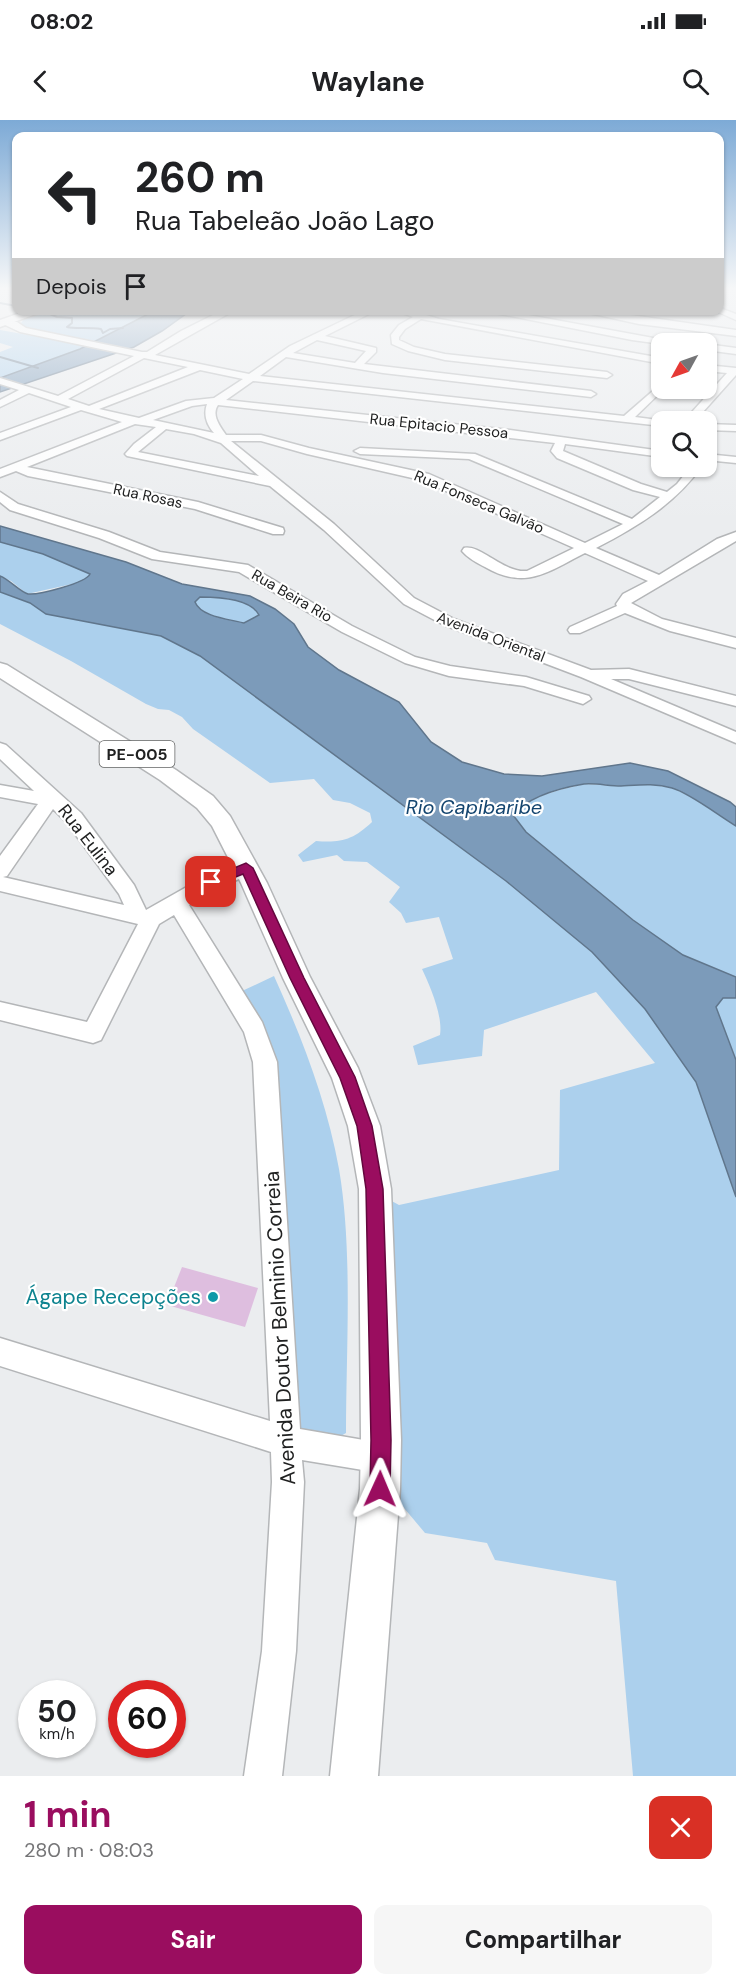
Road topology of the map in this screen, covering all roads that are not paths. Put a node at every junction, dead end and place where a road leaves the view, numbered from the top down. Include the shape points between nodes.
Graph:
1 (121, 366) edge
2 (201, 366) edge
3 (202, 366) edge
4 (269, 366) edge
5 (359, 366) edge
6 (535, 366) edge
7 (613, 366) edge
8 (717, 369) edge
9 (735, 371) edge
10 (607, 375) junction
11 (254, 378) junction
12 (0, 381) edge
13 (23, 390) junction
14 (591, 394) junction
15 (651, 396) edge
16 (58, 400) junction
17 (216, 402) junction
18 (0, 404) edge
19 (84, 408) junction
20 (698, 411) edge
21 (568, 414) junction
22 (627, 419) junction
23 (137, 422) junction
24 (651, 422) edge
25 (164, 425) junction
26 (736, 428) edge
27 (196, 431) junction
28 (219, 434) junction
29 (525, 435) junction
30 (717, 435) edge
31 (0, 436) edge
32 (561, 441) junction
33 (317, 453) junction
34 (651, 453) edge
35 (717, 459) edge
36 (736, 460) edge
37 (18, 467) junction
38 (0, 473) edge
39 (689, 477) edge
40 (274, 482) junction
41 (0, 496) edge
42 (670, 496) junction
43 (633, 524) junction
44 (278, 531) dead end
45 (736, 536) edge
46 (586, 547) junction
47 (469, 551) dead end
48 (658, 580) junction
49 (626, 608) junction
50 (574, 630) dead end
51 (736, 644) edge
52 (0, 669) edge
53 (587, 674) junction
54 (583, 699) dead end
55 (736, 701) edge
56 (736, 738) edge
57 (0, 749) edge
58 (0, 791) edge
59 (53, 800) junction
60 (246, 868) junction
61 (0, 871) edge
62 (0, 884) edge
63 (177, 902) junction
64 (144, 917) junction
65 (0, 1011) edge
66 (0, 1352) edge
67 (287, 1442) junction
68 (381, 1458) junction
69 (263, 1776) edge
70 (354, 1776) edge

1 - 16 street
2 - 19 street
3 - 11 street
4 - 11 street
5 - 14 street
6 - 10 street
7 - 10 street
8 - 9 street
9 - 20 street
10 - 14 street
11 - 17 street
11 - 21 street
12 - 13 street, Avenida Oriental
13 - 16 street, Avenida Oriental
13 - 18 street
14 - 21 street
15 - 22 street
16 - 19 street, Avenida Oriental
17 - 23 street, Rua Epitacio Pessoa via 196,401
17 - 28 street via 210,412
17 - 29 street, Rua Epitacio Pessoa
19 - 23 street, Avenida Oriental
19 - 31 street
21 - 22 street
21 - 29 street
22 - 24 street
23 - 25 street, Avenida Oriental
23 - 37 street, Rua Epitacio Pessoa
25 - 27 street, Avenida Oriental
25 - 40 street via 131,454
26 - 30 street
27 - 28 street
27 - 28 street, Avenida Oriental
28 - 33 street, Rua Fonseca Galvão via 261,438
28 - 40 street, Avenida Oriental
29 - 32 street, Rua Epitacio Pessoa
32 - 34 street, Rua Epitacio Pessoa
32 - 42 street via 557,451 561,456
33 - 43 street via 341,450 471,456
33 - 46 street, Rua Fonseca Galvão via 424,477
35 - 36 street
37 - 38 street, Rua Epitacio Pessoa
37 - 44 street, Rua Rosas via 198,506
39 - 42 street
40 - 53 street, Avenida Oriental via 409,601 456,625
41 - 54 street, Rua Beira Rio via 14,507 157,556 243,568 347,629 417,662 449,671 512,679
42 - 43 street
43 - 46 street
45 - 48 street
46 - 47 street via 523,576 507,573
46 - 48 street, Rua Fonseca Galvão
48 - 49 street via 628,597 623,603
49 - 50 street
49 - 51 street via 661,623
52 - 60 main road, PE-005 via 110,736 205,802 222,822
53 - 55 street via 628,674
53 - 56 street, Avenida Oriental
57 - 59 street, Rua Eulina
58 - 59 street
59 - 61 street
59 - 64 street, Rua Eulina via 74,818
60 - 63 street
60 - 68 main road, PE-005 via 347,1077 364,1126 375,1189
62 - 64 street
63 - 64 street
63 - 67 street, Avenida Doutor Belminio Correia via 254,1029 265,1062
64 - 65 street via 93,1033
66 - 67 street
67 - 68 street
67 - 69 street, Avenida Doutor Belminio Correia via 279,1652
68 - 70 main road, PE-005

